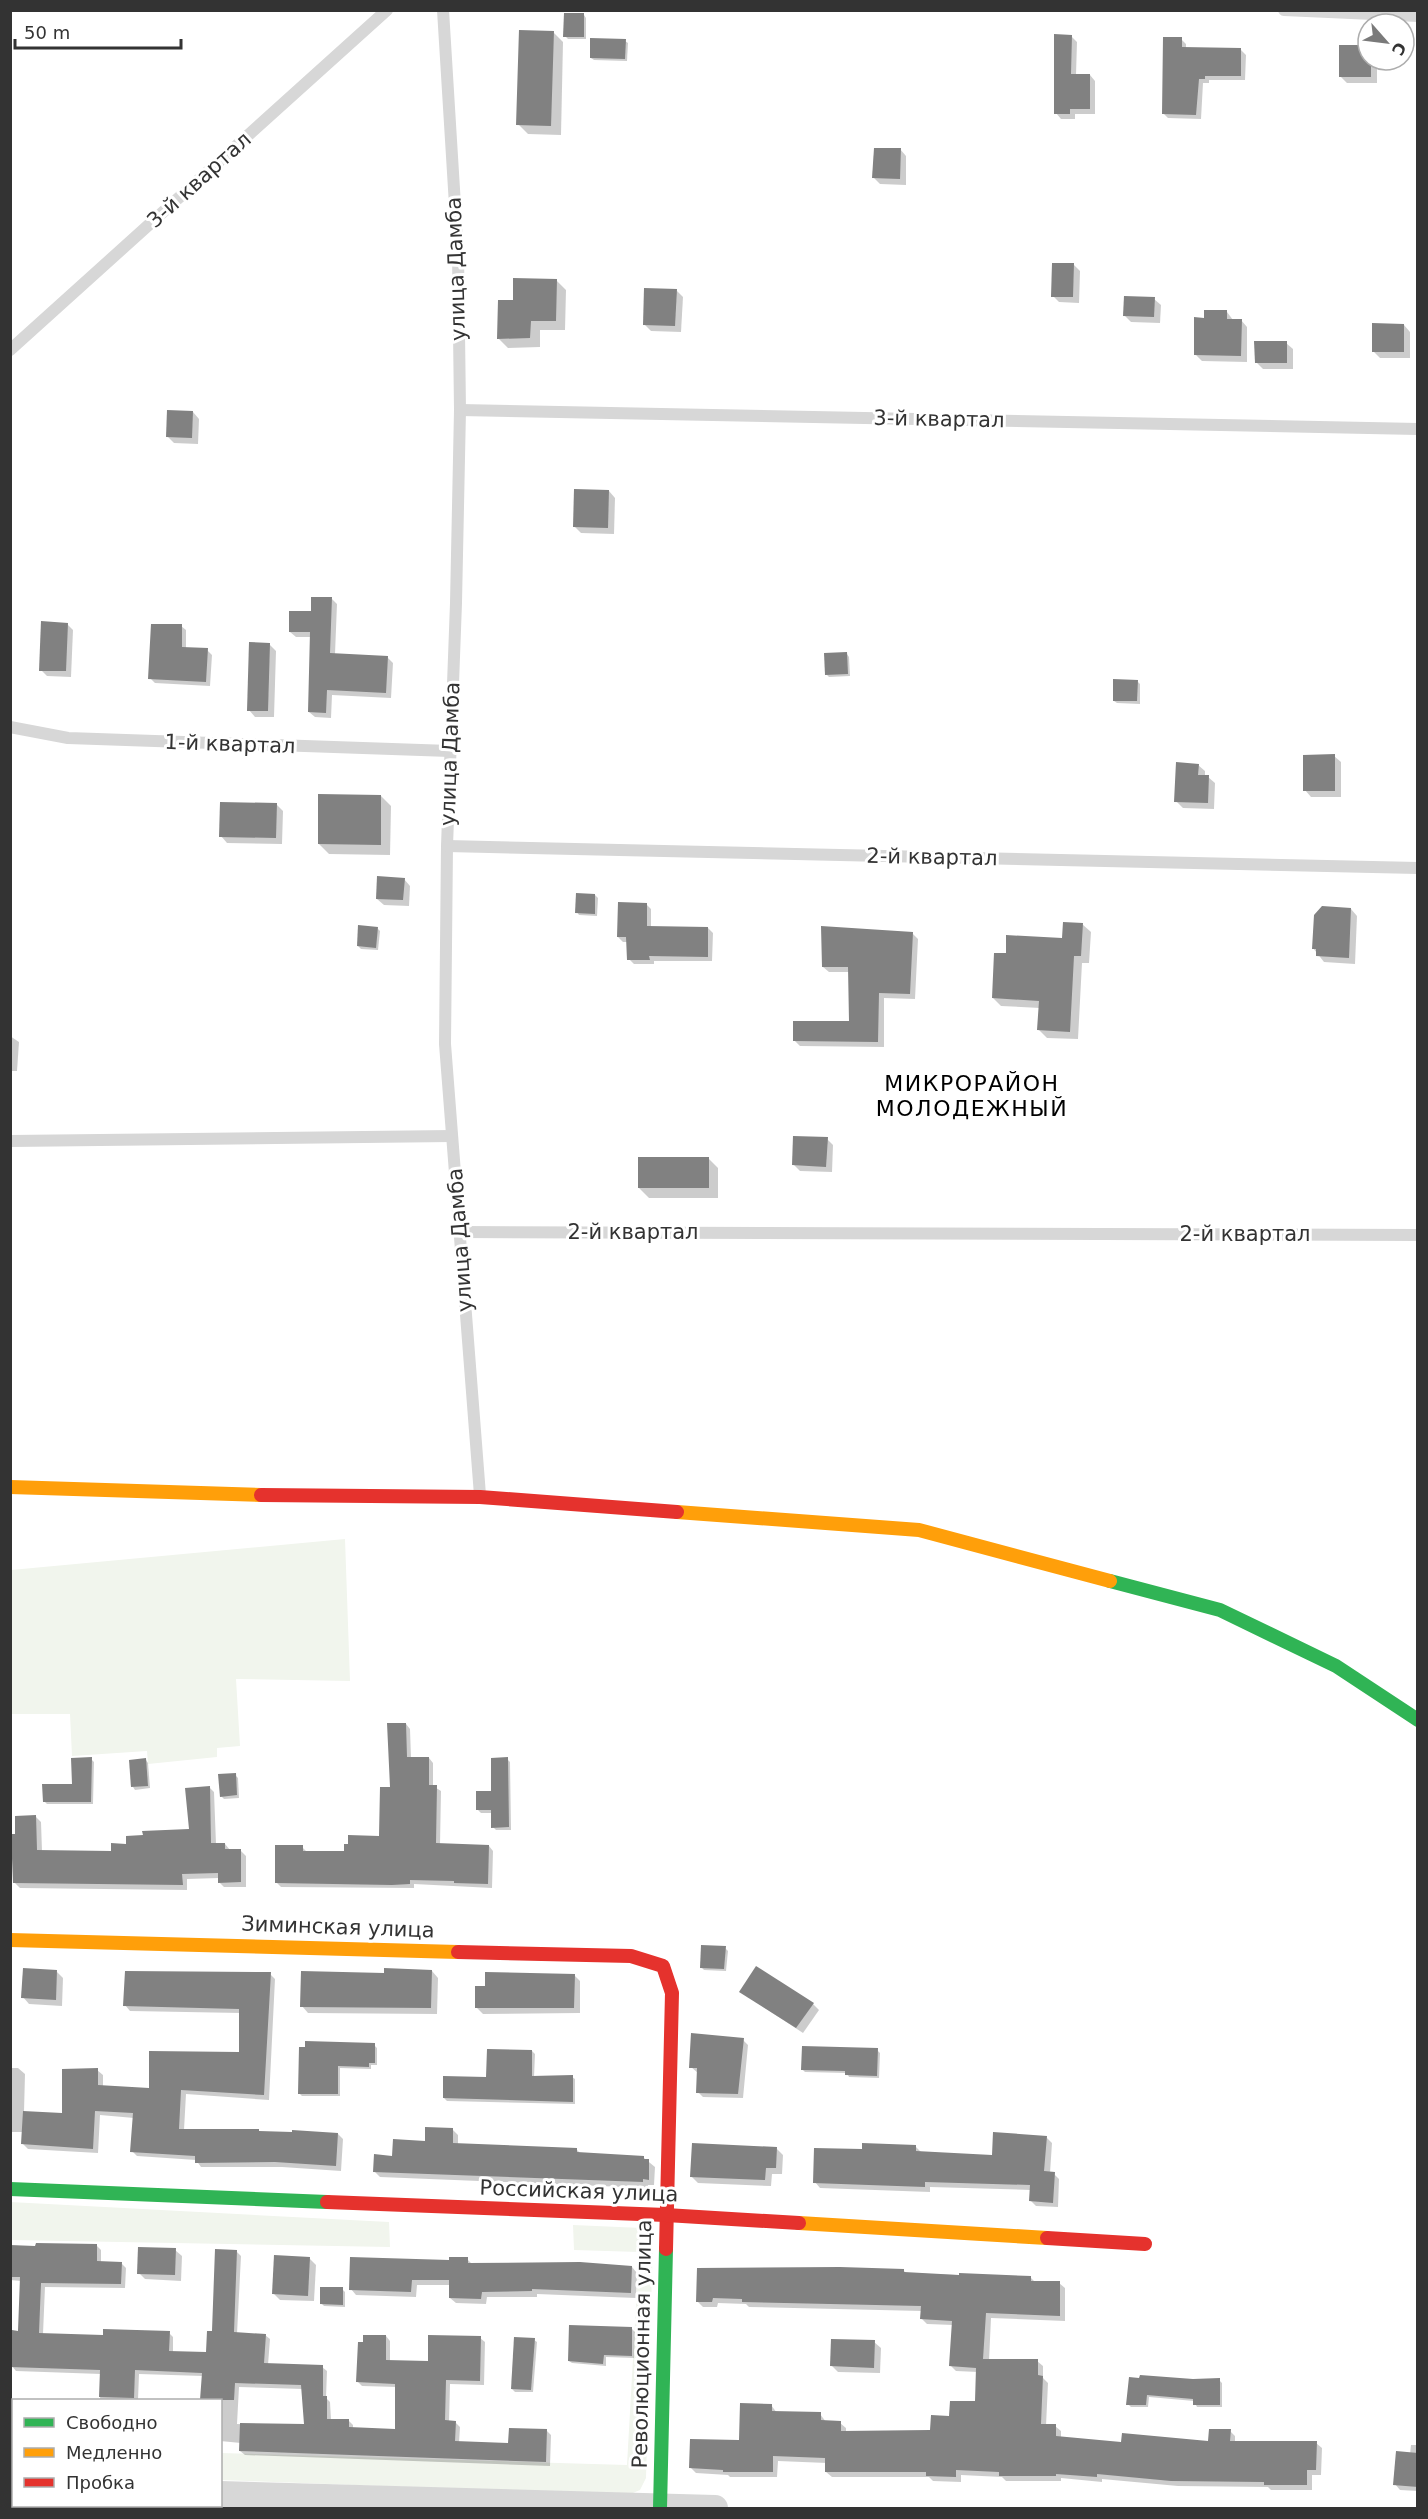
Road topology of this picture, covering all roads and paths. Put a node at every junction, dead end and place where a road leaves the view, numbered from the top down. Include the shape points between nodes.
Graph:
1 (387, 10) edge
2 (443, 10) edge
3 (1284, 10) edge
4 (1418, 16) edge
5 (10, 350) edge
6 (460, 410) junction
7 (1418, 429) edge
8 (10, 728) edge
9 (450, 751) junction
10 (447, 846) junction
11 (1418, 868) edge
12 (452, 1136) junction
13 (10, 1141) edge
14 (460, 1232) junction
15 (1418, 1235) edge
16 (10, 1487) edge
17 (480, 1497) junction
18 (1418, 1720) edge
19 (10, 1940) edge
20 (663, 1966) joint
21 (10, 2189) edge
22 (666, 2215) junction
23 (1145, 2244) dead end
24 (222, 2494) edge
25 (660, 2507) edge
26 (715, 2508) edge

1 - 5 lane, 3-й квартал
2 - 6 lane, улица Дамба via 458,254
3 - 4 lane
6 - 7 lane, 3-й квартал
6 - 9 lane, улица Дамба
8 - 9 lane, 1-й квартал via 68,738
9 - 10 lane, улица Дамба
10 - 11 lane, 2-й квартал
10 - 12 lane, улица Дамба via 445,1044
12 - 13 lane
12 - 14 lane, улица Дамба
14 - 15 lane, 2-й квартал
14 - 17 lane, улица Дамба
16 - 17 street via 197,1494
17 - 18 street via 919,1530 1220,1610 1336,1666
19 - 20 street, Зиминская улица via 631,1956
20 - 22 street, Революционная улица via 672,1993
21 - 22 street, Российская улица
22 - 23 street, Российская улица
22 - 25 street, Революционная улица
24 - 25 street
25 - 26 street

